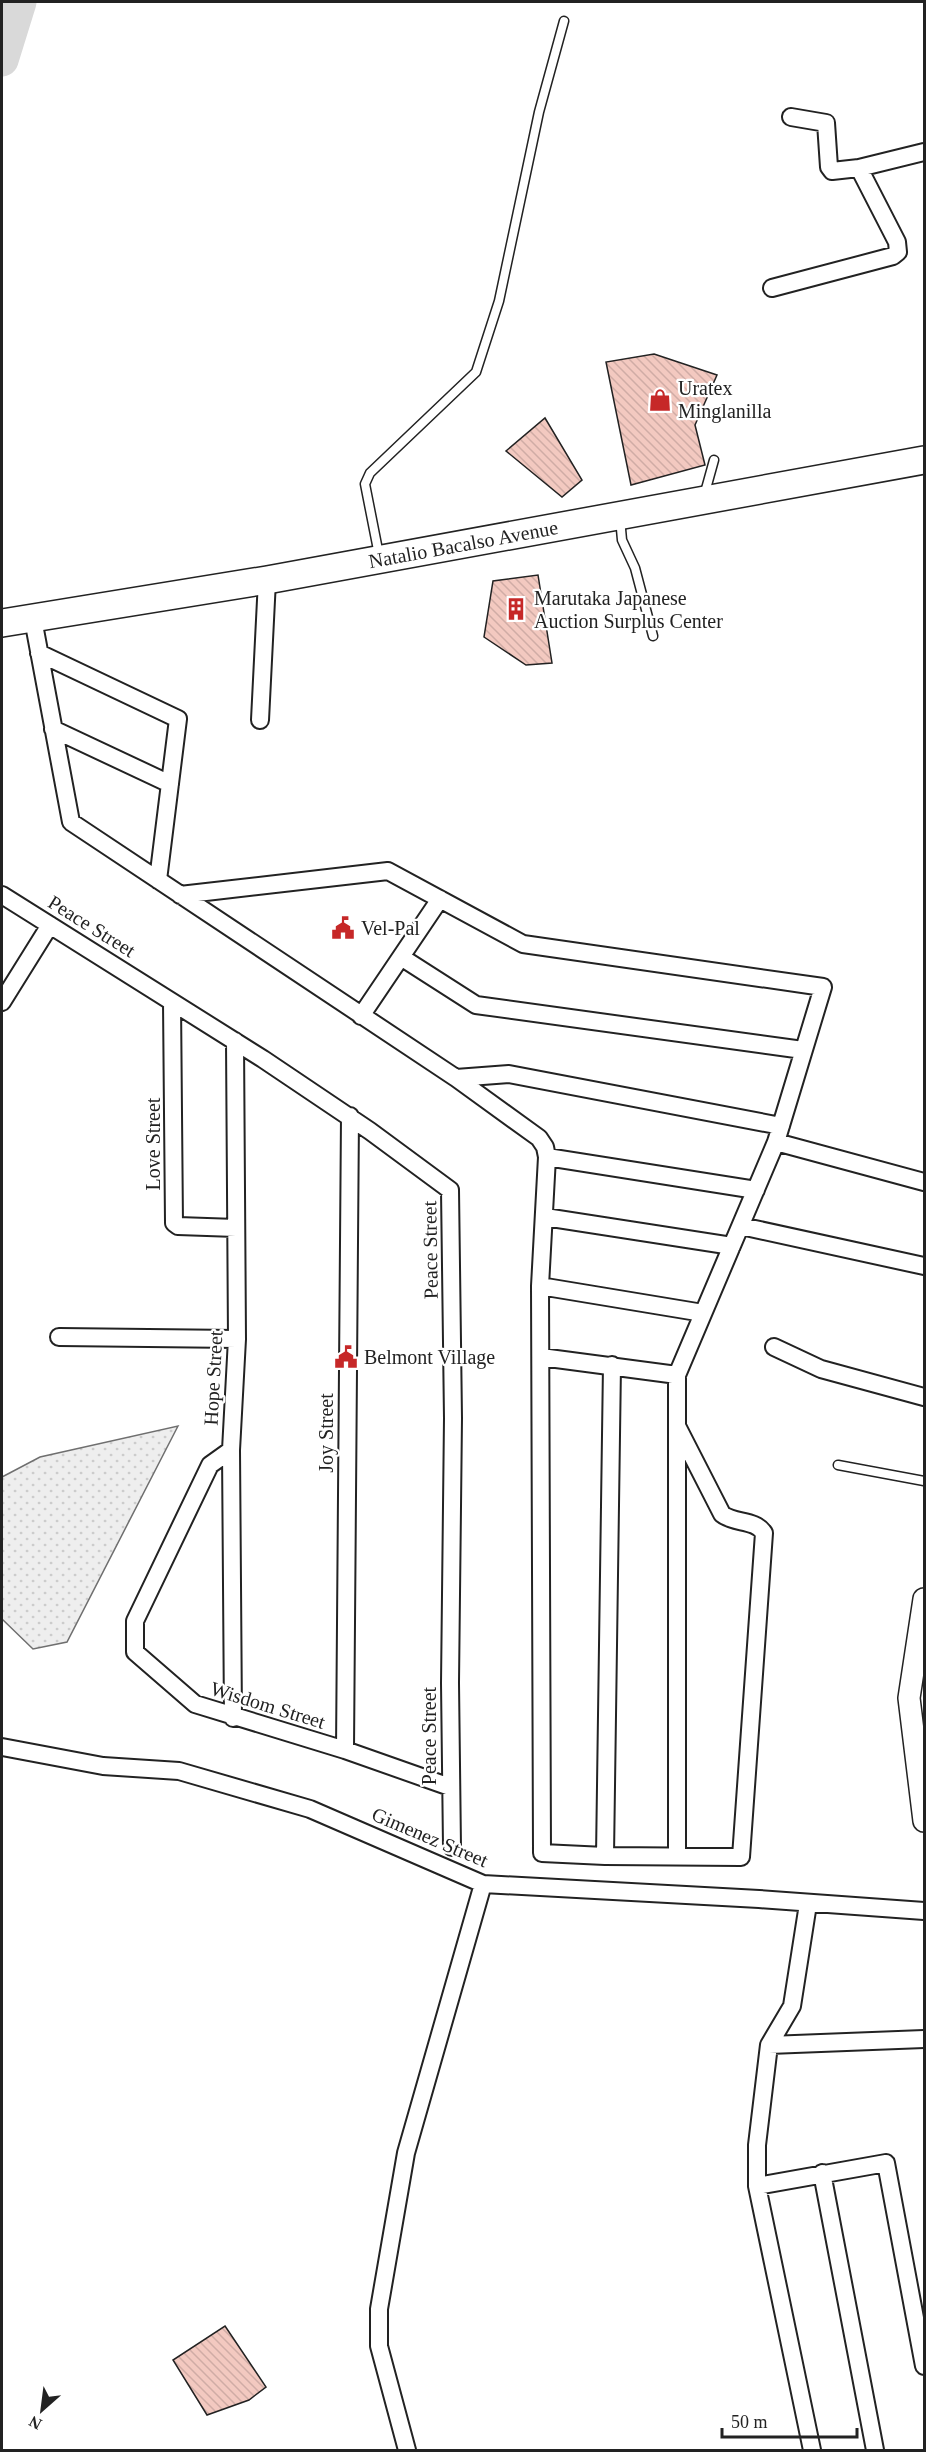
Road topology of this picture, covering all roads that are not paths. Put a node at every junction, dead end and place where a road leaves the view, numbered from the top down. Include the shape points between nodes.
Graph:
1 (564, 21) dead end
2 (791, 117) dead end
3 (924, 152) edge
4 (859, 168) junction
5 (772, 288) dead end
6 (714, 460) dead end
7 (924, 460) edge
8 (703, 500) junction
9 (619, 515) junction
10 (379, 558) junction
11 (267, 580) junction
12 (33, 619) junction
13 (2, 623) edge
14 (653, 636) dead end
15 (39, 653) junction
16 (260, 720) dead end
17 (53, 729) junction
18 (170, 784) junction
19 (158, 880) junction
20 (2, 895) edge
21 (180, 895) junction
22 (440, 899) junction
23 (50, 925) junction
24 (401, 957) junction
25 (2, 1002) edge
26 (172, 1002) junction
27 (361, 1016) junction
28 (235, 1041) junction
29 (803, 1050) junction
30 (456, 1078) junction
31 (350, 1116) junction
32 (778, 1134) junction
33 (548, 1157) junction
34 (924, 1182) edge
35 (756, 1190) junction
36 (544, 1217) junction
37 (741, 1226) junction
38 (236, 1228) junction
39 (732, 1246) junction
40 (924, 1266) edge
41 (540, 1286) junction
42 (703, 1313) junction
43 (59, 1338) dead end
44 (237, 1339) junction
45 (774, 1347) dead end
46 (541, 1358) junction
47 (612, 1365) junction
48 (677, 1375) junction
49 (924, 1397) edge
50 (677, 1426) junction
51 (231, 1450) junction
52 (838, 1465) dead end
53 (924, 1481) edge
54 (924, 1599) edge
55 (233, 1718) junction
56 (2, 1747) edge
57 (345, 1750) junction
58 (450, 1787) junction
59 (924, 1821) edge
60 (452, 1847) dead end
61 (604, 1856) junction
62 (676, 1857) junction
63 (483, 1884) junction
64 (808, 1904) junction
65 (924, 1911) edge
66 (924, 2039) edge
67 (769, 2045) junction
68 (822, 2173) junction
69 (757, 2186) junction
70 (924, 2366) edge
71 (407, 2451) edge
72 (812, 2451) edge
73 (875, 2451) edge

1 - 10 lane via 539,112 499,301 476,372 370,473 364,484
2 - 4 street via 826,123 830,170
3 - 4 street
4 - 5 street via 897,242 898,252
6 - 8 lane
7 - 8 highway, Natalio Bacalso Avenue
8 - 9 highway, Natalio Bacalso Avenue
9 - 10 highway, Natalio Bacalso Avenue
9 - 14 lane via 622,540 638,578
10 - 11 highway, Natalio Bacalso Avenue
11 - 12 highway, Natalio Bacalso Avenue
11 - 16 street
12 - 13 highway, Natalio Bacalso Avenue
12 - 15 street
15 - 17 street
15 - 18 street via 178,719
17 - 18 street
17 - 19 street via 71,822
18 - 19 street
19 - 21 street
20 - 23 street, Peace Street
21 - 22 street via 388,871
21 - 27 street
22 - 24 street
22 - 29 street via 523,944 823,987
23 - 25 street
23 - 26 street, Peace Street
24 - 27 street
24 - 29 street via 476,1005
26 - 28 street, Peace Street
26 - 38 street, Love Street via 174,1223
27 - 30 street
28 - 31 street, Peace Street
28 - 38 street, Hope Street
29 - 32 street
30 - 32 street via 509,1074
30 - 33 street via 539,1138
31 - 57 street, Joy Street
31 - 58 street, Peace Street via 442,1182 452,1196
32 - 34 street
32 - 35 street
33 - 35 street
33 - 36 street
35 - 37 street
36 - 39 street
36 - 41 street
37 - 39 street
37 - 40 street
38 - 44 street, Hope Street
39 - 42 street
41 - 42 street
41 - 46 street
42 - 48 street
43 - 44 street
44 - 51 street, Hope Street
45 - 49 street via 821,1369
46 - 47 street
46 - 61 street via 542,1852
47 - 48 street
47 - 61 street
48 - 50 street
50 - 62 street
50 - 62 street via 722,1514 756,1526 764,1533 741,1857
51 - 55 street, Hope Street
51 - 55 street, Wisdom Street via 210,1465 140,1610 135,1621 135,1652 195,1704
52 - 53 lane
54 - 59 street via 909,1698
55 - 57 street, Wisdom Street
56 - 63 street, Gimenez Street via 103,1766 179,1771 310,1809
57 - 58 street, Wisdom Street
58 - 60 street, Peace Street
61 - 62 street
63 - 64 street, Gimenez Street
63 - 71 street via 406,2153 379,2309 379,2346
64 - 65 street, Gimenez Street
64 - 67 street via 792,2006
66 - 67 street
67 - 69 street via 757,2145
68 - 69 street
68 - 70 street via 886,2163
68 - 73 street
69 - 72 street

